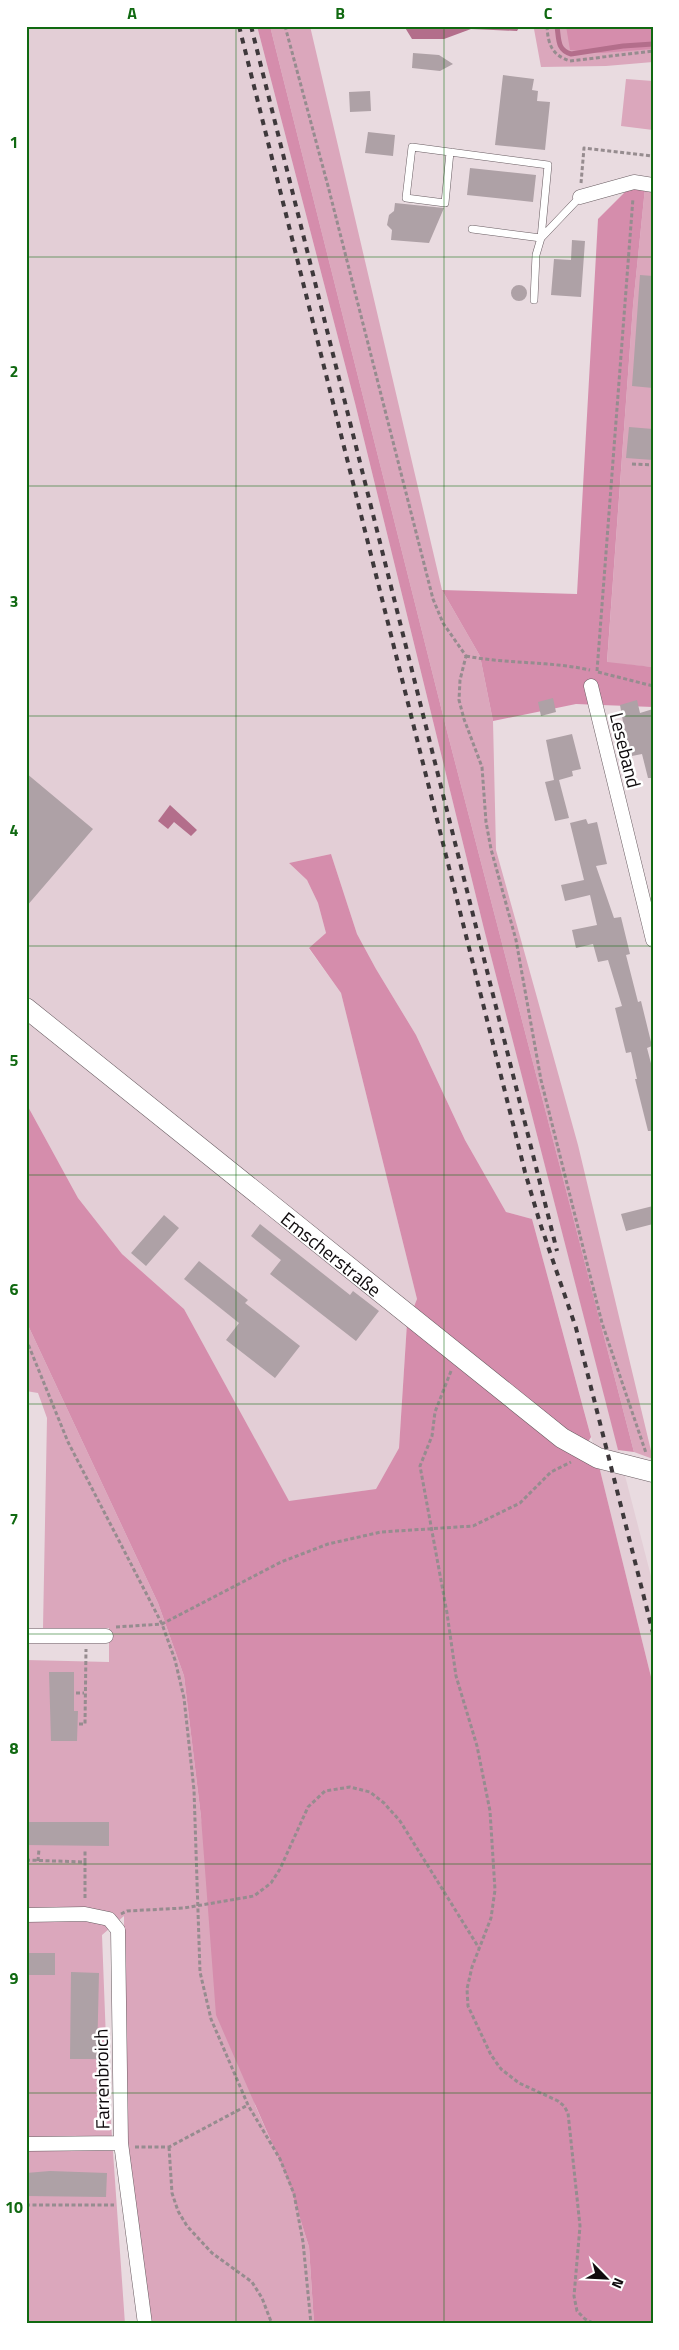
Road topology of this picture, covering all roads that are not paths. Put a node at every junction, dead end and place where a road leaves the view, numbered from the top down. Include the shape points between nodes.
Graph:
1 (450, 152) junction
2 (653, 185) edge
3 (580, 197) joint
4 (472, 229) dead end
5 (541, 238) junction
6 (534, 300) dead end
7 (591, 686) dead end
8 (653, 940) edge
9 (26, 1008) edge
10 (652, 1472) edge
11 (26, 1636) edge
12 (106, 1636) road end
13 (26, 1915) edge
14 (121, 2143) junction
15 (26, 2144) edge
16 (145, 2324) edge

1 - 1 lane via 412,147 406,198 445,203
1 - 5 lane via 548,165
2 - 3 street via 634,182
3 - 5 lane
4 - 5 lane
5 - 6 lane via 536,254
7 - 8 street, Leseband
9 - 10 street, Emscherstraße via 562,1438 610,1462
11 - 12 street
13 - 14 street, Farrenbroich via 85,1914 109,1919 118,1930
14 - 15 street
14 - 16 street, Farrenbroich

